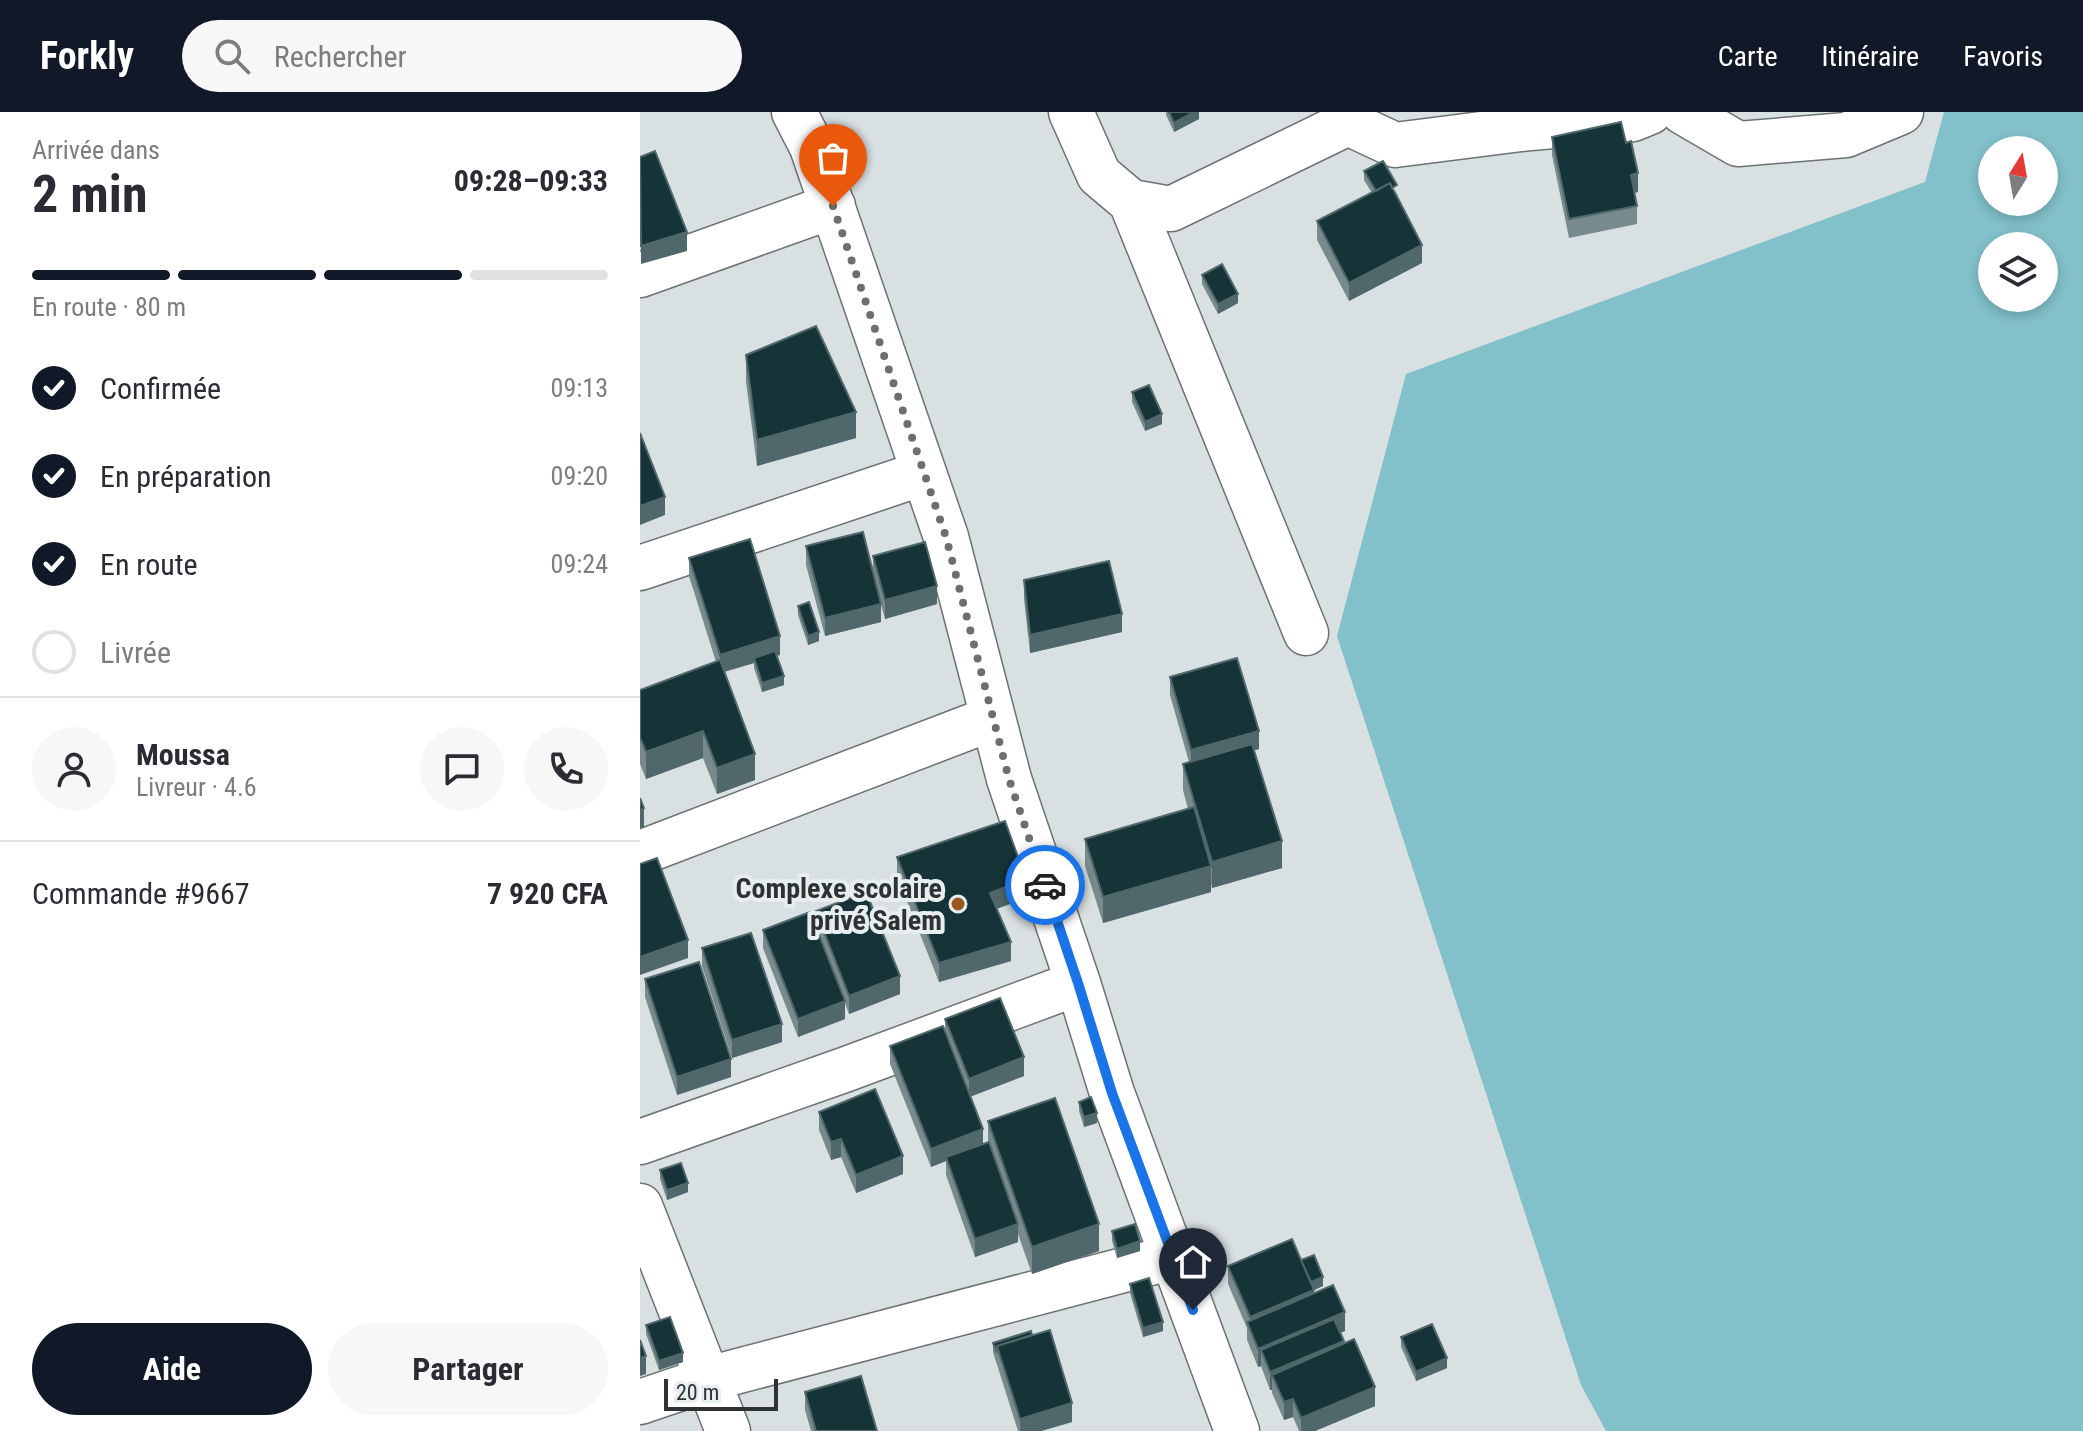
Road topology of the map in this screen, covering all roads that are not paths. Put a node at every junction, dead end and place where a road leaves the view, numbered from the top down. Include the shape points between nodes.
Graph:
1 (794, 112) edge
2 (1071, 112) edge
3 (1650, 112) edge
4 (1683, 112) edge
5 (1901, 112) edge
6 (1350, 118) edge
7 (1521, 120) edge
8 (1131, 202) junction
9 (833, 206) junction
10 (640, 275) edge
11 (923, 473) junction
12 (640, 568) edge
13 (1306, 633) dead end
14 (993, 718) junction
15 (640, 853) edge
16 (1078, 983) junction
17 (640, 1142) edge
18 (640, 1206) edge
19 (1173, 1257) junction
20 (708, 1379) junction
21 (640, 1402) edge
22 (728, 1431) edge
23 (1237, 1431) edge

1 - 9 street
2 - 8 street via 1099,175
3 - 7 street via 1633,119
4 - 5 street via 1738,144 1846,135
6 - 7 street via 1395,145
6 - 8 street via 1171,209
8 - 13 street
9 - 10 street
9 - 11 street
11 - 12 street
11 - 14 street via 946,537
14 - 15 street
14 - 16 street
16 - 17 street
16 - 19 street
18 - 20 street
19 - 20 street
19 - 23 street
20 - 21 street
20 - 22 street

